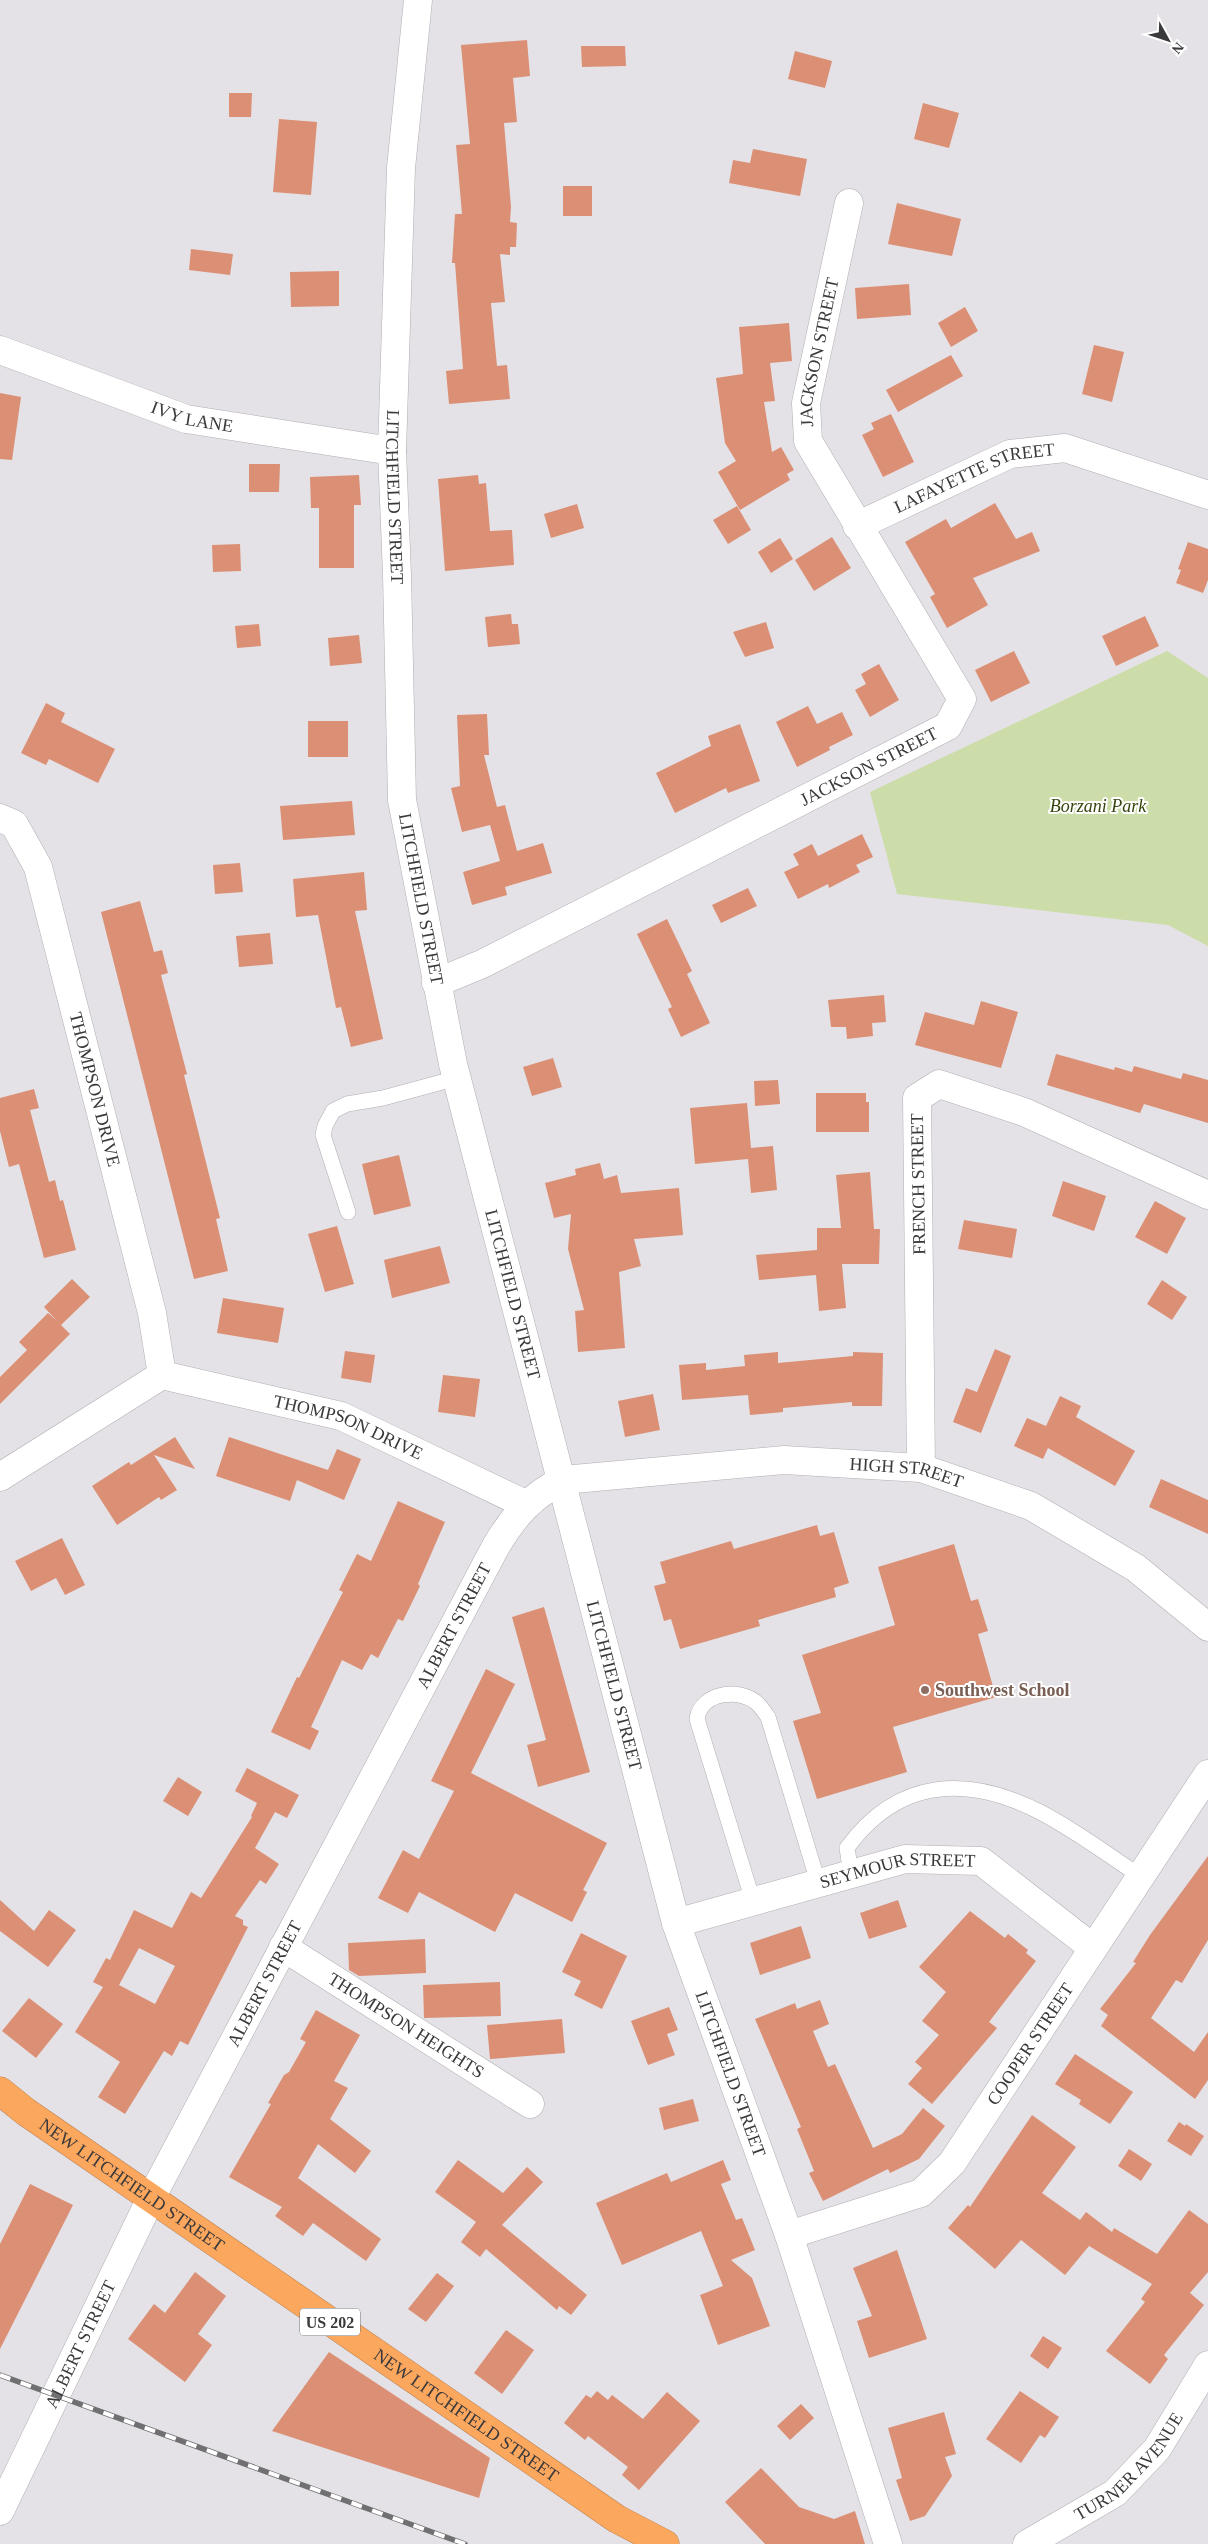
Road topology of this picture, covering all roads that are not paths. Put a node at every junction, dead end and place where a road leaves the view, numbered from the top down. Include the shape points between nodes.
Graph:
1 (418, 0) edge
2 (849, 203) dead end
3 (0, 350) edge
4 (392, 451) junction
5 (1208, 495) edge
6 (857, 526) junction
7 (0, 818) edge
8 (436, 983) junction
9 (457, 1078) junction
10 (1208, 1195) edge
11 (348, 1212) dead end
12 (162, 1375) junction
13 (921, 1468) junction
14 (0, 1477) edge
15 (563, 1480) junction
16 (525, 1504) junction
17 (1208, 1627) edge
18 (1208, 1774) edge
19 (852, 1873) junction
20 (1140, 1876) junction
21 (818, 1882) junction
22 (753, 1901) junction
23 (676, 1922) junction
24 (283, 1947) junction
25 (1093, 1948) junction
26 (0, 2091) edge
27 (530, 2104) dead end
28 (151, 2198) junction
29 (789, 2235) junction
30 (1205, 2377) edge
31 (0, 2511) edge
32 (666, 2544) edge
33 (888, 2544) edge
34 (1027, 2544) edge

1 - 4 street, LITCHFIELD STREET via 401,168
2 - 6 street, JACKSON STREET via 806,404 808,442
3 - 4 street, IVY LANE via 186,420
4 - 8 street, LITCHFIELD STREET via 402,800
5 - 6 street, LAFAYETTE STREET via 1065,448 1010,454
6 - 8 street, JACKSON STREET via 962,699 948,726 482,964
7 - 12 street, THOMPSON DRIVE via 14,824 38,867 152,1313
8 - 9 street, LITCHFIELD STREET
9 - 11 lane via 333,1110 323,1135
9 - 15 street, LITCHFIELD STREET
10 - 13 street, FRENCH STREET via 1024,1112 939,1084 918,1098
12 - 14 street
12 - 16 street, THOMPSON DRIVE via 341,1416
13 - 15 street, HIGH STREET via 784,1460
13 - 17 street, HIGH STREET via 1031,1506 1136,1568
15 - 16 street, ALBERT STREET
15 - 23 street, LITCHFIELD STREET
16 - 24 street, ALBERT STREET via 496,1546
18 - 20 street, COOPER STREET
19 - 20 lane via 847,1848 859,1832 890,1805 940,1787 985,1793 1018,1802 1042,1813
19 - 21 street, SEYMOUR STREET
19 - 25 street, SEYMOUR STREET via 905,1859 982,1861
20 - 25 street, COOPER STREET
21 - 22 street, SEYMOUR STREET
21 - 22 lane via 768,1717 758,1703 739,1694 720,1695 705,1703 697,1719
22 - 23 street, SEYMOUR STREET
23 - 29 street, LITCHFIELD STREET
24 - 27 street, THOMPSON HEIGHTS
24 - 28 street, ALBERT STREET
25 - 29 street, COOPER STREET via 952,2163 921,2193
26 - 28 highway, NEW LITCHFIELD STREET / US 202
28 - 31 street, ALBERT STREET
28 - 32 highway, NEW LITCHFIELD STREET / US 202 via 617,2519
29 - 33 street, LITCHFIELD STREET
30 - 34 street, TURNER AVENUE via 1157,2449 1115,2493

